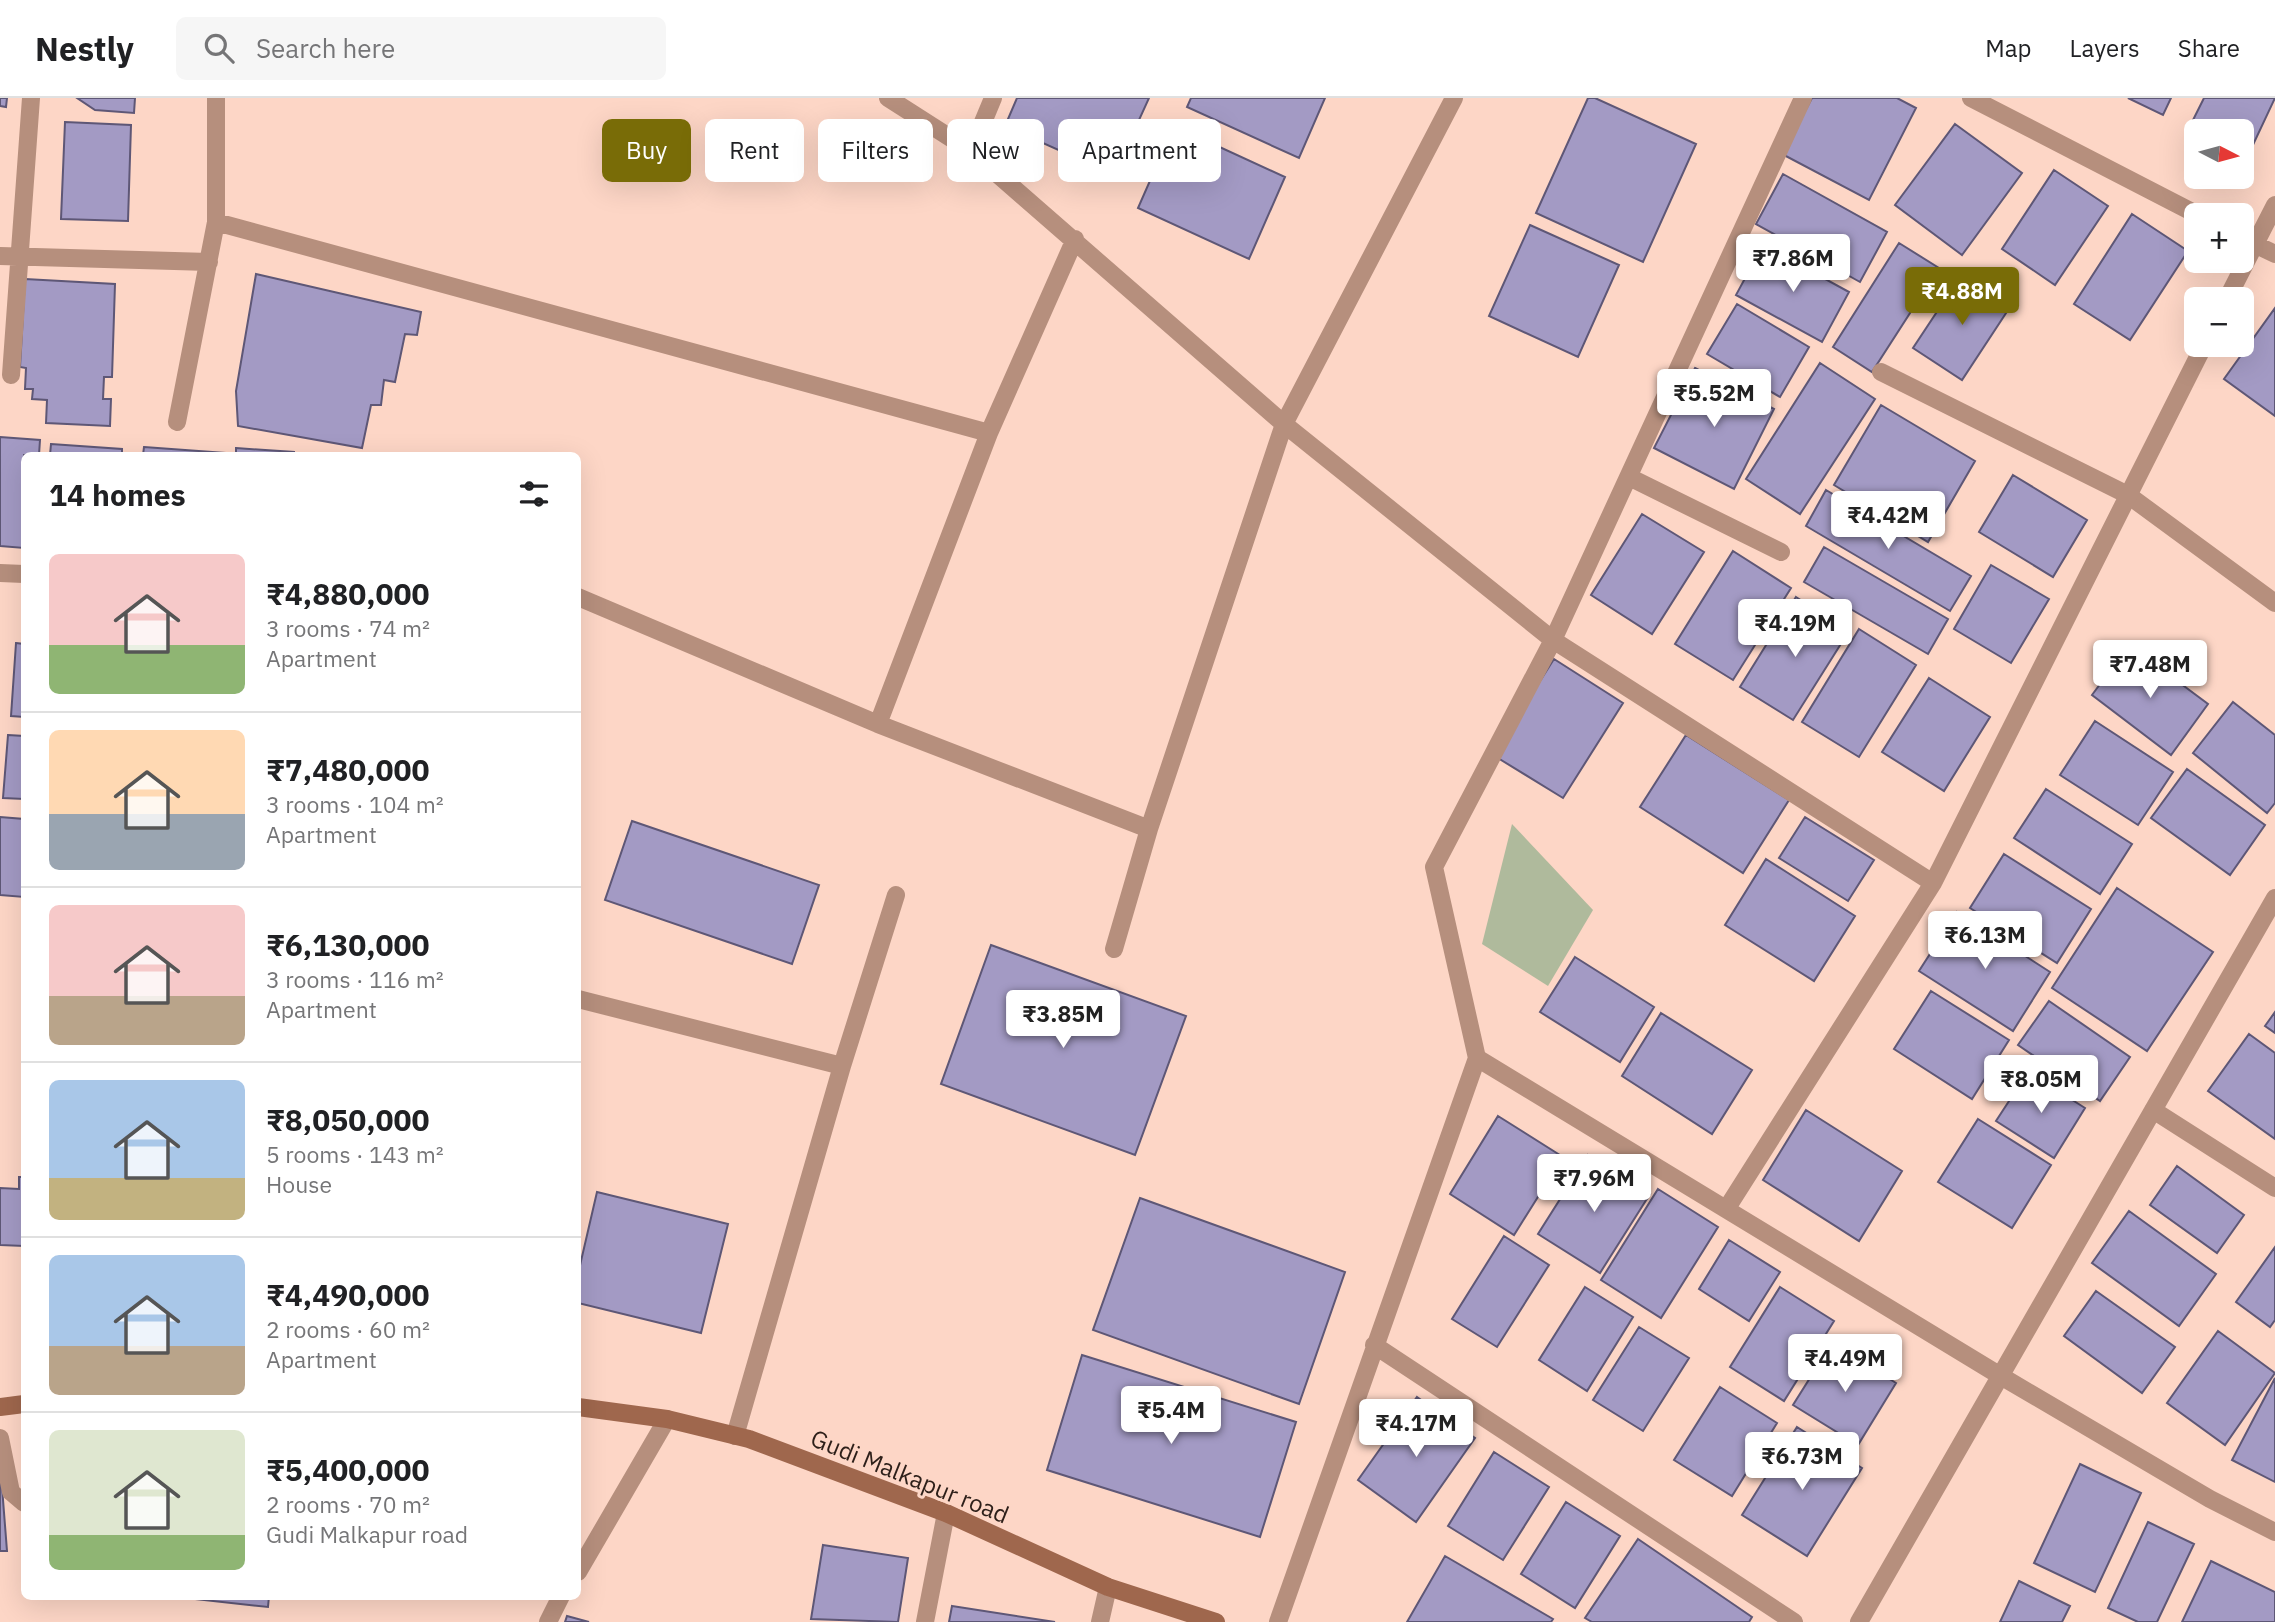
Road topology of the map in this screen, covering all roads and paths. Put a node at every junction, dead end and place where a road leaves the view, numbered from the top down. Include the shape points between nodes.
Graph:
1 (32, 98) edge
2 (216, 98) edge
3 (888, 98) edge
4 (993, 98) edge
5 (1454, 98) edge
6 (1803, 98) edge
7 (1971, 98) edge
8 (984, 119) edge
9 (947, 136) edge
10 (1008, 182) edge
11 (2275, 205) edge
12 (2184, 208) edge
13 (216, 222) junction
14 (2254, 233) edge
15 (1075, 239) junction
16 (2254, 244) edge
17 (2275, 254) edge
18 (0, 256) edge
19 (20, 257) junction
20 (209, 262) junction
21 (2198, 357) edge
22 (1881, 372) dead end
23 (11, 374) dead end
24 (177, 422) dead end
25 (1284, 424) junction
26 (989, 433) junction
27 (1629, 477) junction
28 (2128, 495) junction
29 (1781, 552) dead end
30 (0, 573) edge
31 (21, 574) edge
32 (581, 598) edge
33 (2275, 603) edge
34 (1553, 640) junction
35 (878, 724) junction
36 (1149, 829) junction
37 (1933, 883) junction
38 (896, 895) dead end
39 (2275, 898) edge
40 (1114, 949) dead end
41 (581, 1000) edge
42 (1477, 1058) junction
43 (842, 1066) junction
44 (2153, 1110) junction
45 (2275, 1188) edge
46 (1727, 1208) junction
47 (1374, 1345) junction
48 (1999, 1375) junction
49 (21, 1404) edge
50 (0, 1407) edge
51 (581, 1407) edge
52 (667, 1419) junction
53 (735, 1436) junction
54 (0, 1438) edge
55 (21, 1501) edge
56 (946, 1513) junction
57 (2275, 1532) edge
58 (581, 1567) edge
59 (1108, 1587) junction
60 (559, 1600) edge
61 (548, 1622) edge
62 (926, 1622) edge
63 (1100, 1622) edge
64 (1216, 1622) edge
65 (1278, 1622) edge
66 (1794, 1622) edge
67 (1859, 1622) edge

1 - 19 street
2 - 13 street
3 - 9 street
4 - 8 street
5 - 25 street
6 - 27 street
7 - 12 street
10 - 15 street
11 - 14 street
13 - 20 street
13 - 26 street
15 - 25 street
15 - 26 street
16 - 17 street
18 - 19 street
19 - 20 street
19 - 23 street
20 - 24 street
21 - 28 street
22 - 28 street
25 - 34 street
25 - 36 street
26 - 35 street
27 - 29 street
27 - 34 street
28 - 33 street
28 - 37 street
30 - 31 street
32 - 35 street
34 - 37 street
34 - 42 street via 1434,867
35 - 36 street
36 - 40 street
37 - 46 street
38 - 43 street
39 - 44 street
41 - 43 street
42 - 46 street
42 - 47 street
43 - 53 street
44 - 45 street
44 - 48 street
46 - 48 street
47 - 65 street
47 - 66 street
48 - 57 street
48 - 67 street
49 - 50 street
51 - 52 street, Gudi Malkapur road
52 - 53 street, Gudi Malkapur road
52 - 58 street
53 - 56 street, Gudi Malkapur road
54 - 55 street via 10,1492
56 - 59 street, Gudi Malkapur road
56 - 62 street
59 - 63 street
59 - 64 street, Gudi Malkapur road
60 - 61 street

